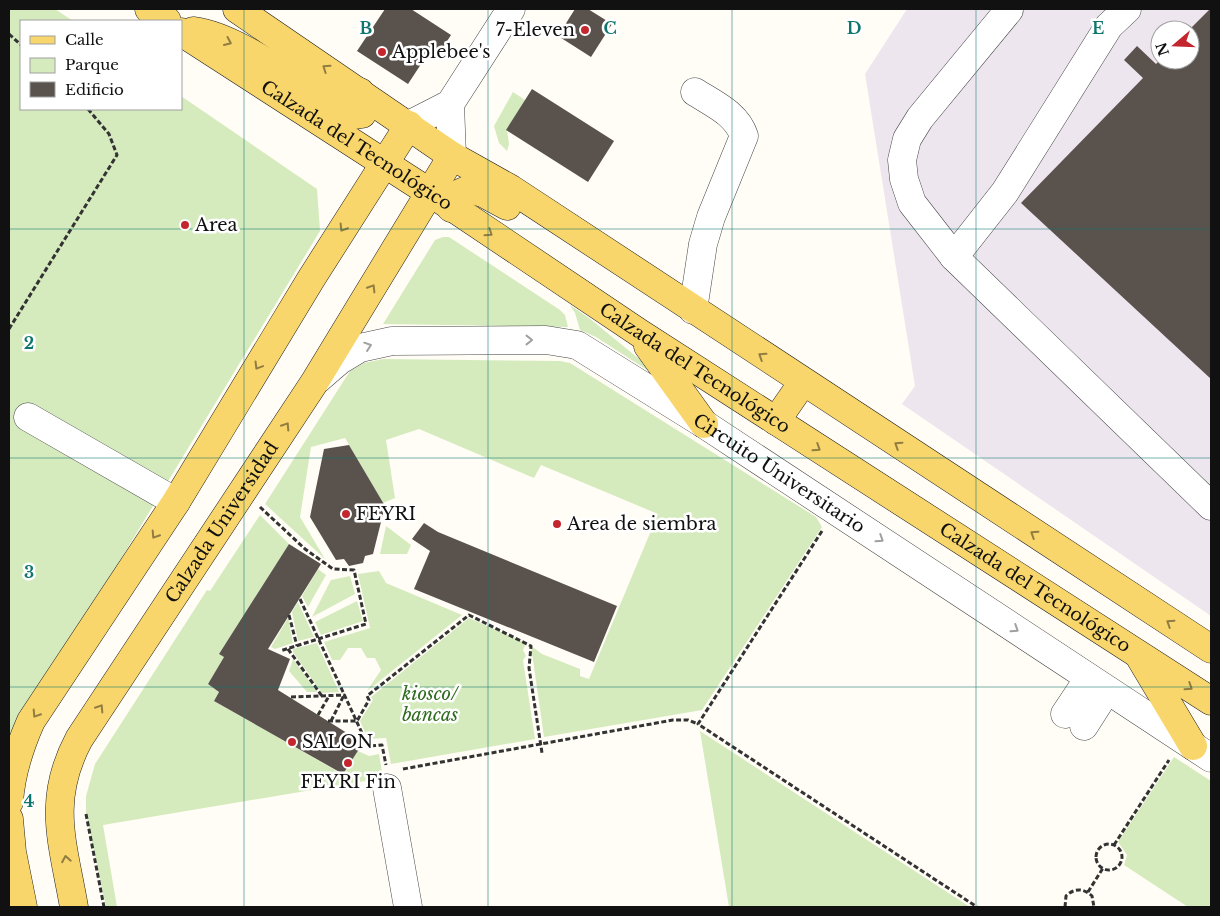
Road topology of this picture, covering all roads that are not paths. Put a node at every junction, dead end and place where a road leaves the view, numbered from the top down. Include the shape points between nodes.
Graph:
1 (149, 9) edge
2 (237, 9) edge
3 (511, 9) edge
4 (1127, 9) edge
5 (1009, 10) edge
6 (166, 20) edge
7 (182, 31) edge
8 (182, 32) edge
9 (360, 92) junction
10 (695, 92) dead end
11 (450, 104) junction
12 (409, 125) junction
13 (452, 156) junction
14 (384, 164) junction
15 (440, 201) junction
16 (567, 226) junction
17 (954, 257) junction
18 (693, 310) junction
19 (638, 332) junction
20 (803, 382) junction
21 (314, 383) junction
22 (28, 417) dead end
23 (776, 421) junction
24 (704, 424) junction
25 (176, 502) junction
26 (1211, 506) edge
27 (1211, 649) edge
28 (1138, 654) junction
29 (1098, 684) junction
30 (1211, 701) edge
31 (1075, 720) dead end
32 (1192, 752) edge
33 (390, 777) road end
34 (9, 802) edge
35 (9, 819) edge
36 (24, 907) edge
37 (74, 907) edge
38 (408, 907) edge

1 - 6 main road
9 -> 2 main road
3 - 11 street
4 - 17 street via 1109,26 1005,192
5 - 17 street via 920,118 907,139 902,160 912,203
7 -> 9 main road via 217,37 238,46 348,116 362,114
8 - 14 main road, Calzada del Tecnológico
9 - 12 main road
10 - 18 street via 733,116 744,136 703,244
11 - 12 street
11 - 13 street
12 - 13 main road
12 - 14 main road
13 - 15 main road, Calzada Universidad
13 - 16 main road
14 - 15 main road, Calzada del Tecnológico
14 -> 25 main road
15 - 16 main road via 469,189 548,229
15 -> 19 main road, Calzada del Tecnológico
21 -> 15 main road, Calzada Universidad
16 - 18 main road
17 - 26 street
20 -> 18 main road
19 - 23 main road, Calzada del Tecnológico
19 - 24 main road
20 - 23 main road
27 -> 20 main road
21 -> 24 street, Circuito Universitario via 340,360 374,343 546,340 577,345
37 -> 21 main road, Calzada Universidad via 58,807 68,760
22 - 25 street
23 -> 28 main road, Calzada del Tecnológico
24 -> 29 street, Circuito Universitario
25 -> 34 main road via 31,721 19,747 11,777
28 -> 30 main road, Calzada del Tecnológico
28 - 32 main road
29 - 31 street
29 - 32 street, Circuito Universitario
33 - 38 street
35 - 36 main road via 12,852

